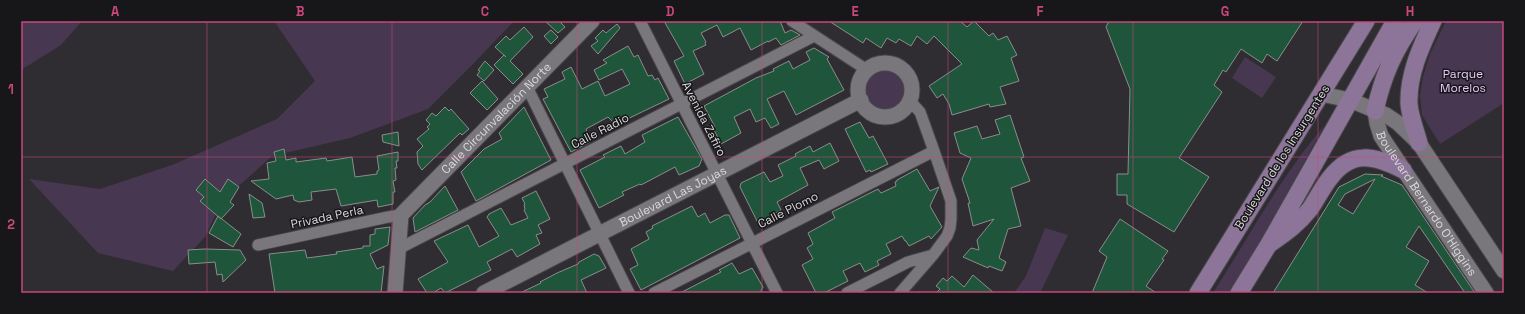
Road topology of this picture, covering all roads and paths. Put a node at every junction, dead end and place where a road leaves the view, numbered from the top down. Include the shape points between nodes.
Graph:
1 (592, 21) edge
2 (640, 21) edge
3 (792, 21) edge
4 (1366, 21) edge
5 (1395, 21) edge
6 (1415, 21) edge
7 (1434, 21) edge
8 (814, 36) junction
9 (867, 70) junction
10 (527, 87) junction
11 (1321, 94) junction
12 (861, 100) junction
13 (1350, 100) junction
14 (910, 101) junction
15 (682, 104) junction
16 (1375, 111) junction
17 (1419, 143) junction
18 (934, 151) junction
19 (565, 163) junction
20 (1403, 170) junction
21 (717, 174) junction
22 (401, 215) junction
23 (600, 233) junction
24 (752, 244) junction
25 (1269, 244) junction
26 (258, 245) dead end
27 (398, 249) junction
28 (934, 255) junction
29 (1504, 271) edge
30 (395, 293) edge
31 (484, 293) edge
32 (629, 293) edge
33 (654, 293) edge
34 (777, 293) edge
35 (847, 293) edge
36 (900, 293) edge
37 (1198, 293) edge
38 (1239, 293) edge
39 (1486, 293) edge

1 - 10 street, Calle Circunvalación Norte
2 - 15 street, Avenida Zafiro
3 - 8 street
4 - 11 main road, Boulevard de los Insurgentes
5 - 13 main road
6 - 16 main road via 1392,58 1380,87
7 - 17 main road via 1420,50 1410,82 1409,105
8 - 9 street
8 - 15 street, Calle Radio
9 - 12 street via 859,84
9 - 14 street via 878,64 890,63 898,66 912,85
10 - 19 street
10 - 22 street, Calle Circunvalación Norte
11 - 13 street, Boulevard Bernardo O'Higgins
11 - 37 main road, Boulevard de los Insurgentes
12 - 14 street via 865,108 880,116 898,113
12 - 21 street, Boulevard Las Joyas
13 - 16 street, Boulevard Bernardo O'Higgins
13 - 25 main road
14 - 18 street via 920,112
15 - 19 street, Calle Radio
15 - 21 street, Avenida Zafiro
16 - 17 street, Boulevard Bernardo O'Higgins via 1398,123
16 - 20 street, Boulevard Bernardo O'Higgins via 1381,136
17 - 29 street, Boulevard Bernardo O'Higgins
18 - 24 street, Calle Plomo
18 - 28 street via 951,201 951,219 950,228
19 - 23 street
19 - 27 street, Calle Radio
20 - 25 main road via 1383,160 1356,158 1330,177 1310,208 1291,230
20 - 39 street, Boulevard Bernardo O'Higgins
21 - 23 street, Boulevard Las Joyas
21 - 24 street, Avenida Zafiro
22 - 26 street, Privada Perla
22 - 27 street
23 - 31 street, Boulevard Las Joyas
23 - 32 street
24 - 33 street, Calle Plomo
24 - 34 street, Avenida Zafiro
25 - 38 main road
27 - 30 street
28 - 35 street via 908,262
28 - 36 street

